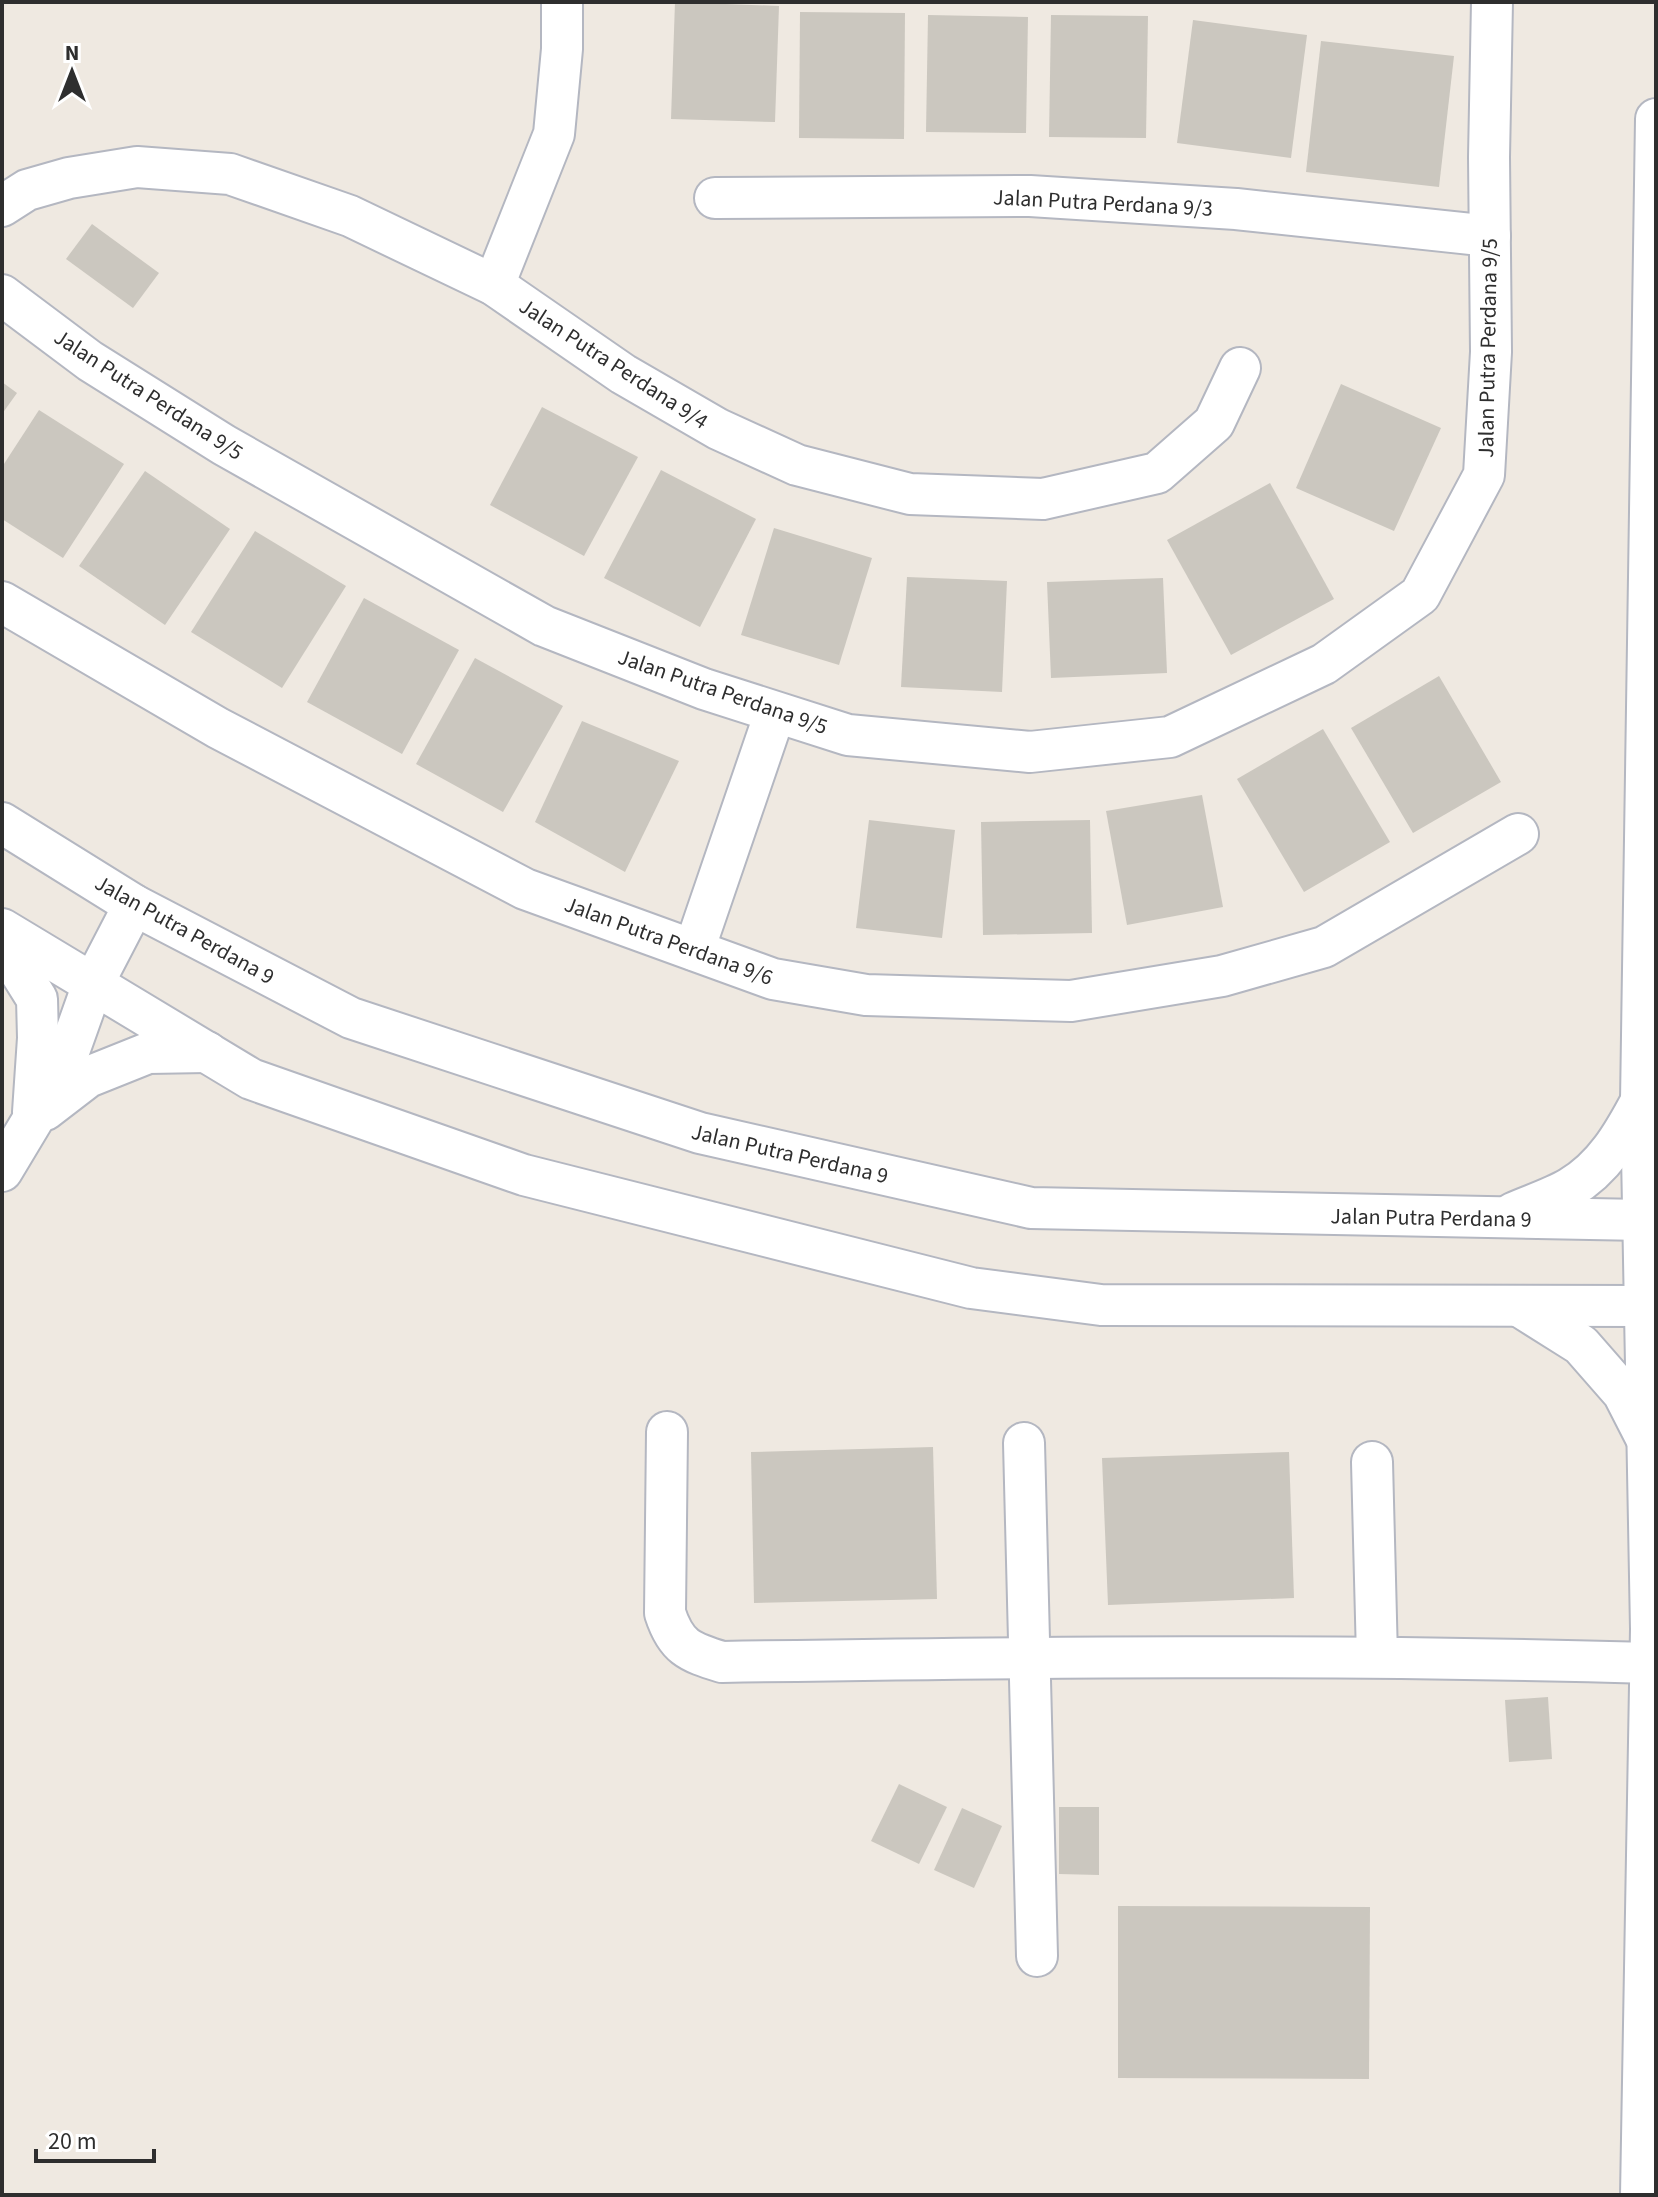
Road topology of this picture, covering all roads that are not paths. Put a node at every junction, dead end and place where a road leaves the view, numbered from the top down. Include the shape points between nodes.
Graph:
1 (562, 2) edge
2 (1492, 2) edge
3 (1656, 119) edge
4 (715, 198) dead end
5 (2, 206) edge
6 (1490, 236) junction
7 (494, 285) junction
8 (2, 295) edge
9 (1240, 368) dead end
10 (2, 602) edge
11 (775, 713) junction
12 (2, 823) edge
13 (1518, 834) dead end
14 (134, 905) junction
15 (2, 929) edge
16 (2, 943) edge
17 (694, 950) junction
18 (93, 984) junction
19 (207, 1052) junction
20 (1641, 1101) junction
21 (32, 1120) junction
22 (2, 1171) edge
23 (1501, 1218) junction
24 (1643, 1220) junction
25 (1519, 1306) junction
26 (1645, 1306) junction
27 (667, 1432) dead end
28 (1647, 1439) junction
29 (1024, 1443) dead end
30 (1372, 1462) dead end
31 (1028, 1657) junction
32 (1377, 1657) junction
33 (1651, 1663) junction
34 (1037, 1956) dead end
35 (1641, 2195) edge

1 - 7 street via 554,134
2 - 6 street, Jalan Putra Perdana 9/5
3 - 20 street
4 - 6 street, Jalan Putra Perdana 9/3 via 1030,196 1236,209
5 - 7 street, Jalan Putra Perdana 9/4 via 27,190 137,167 230,174 350,216
6 - 11 street, Jalan Putra Perdana 9/5 via 1484,475 1420,595 1324,664 1170,737 1030,752 848,735
7 - 9 street, Jalan Putra Perdana 9/4 via 623,374 718,429 797,465 910,494 1043,499 1157,473 1214,423
8 - 11 street, Jalan Putra Perdana 9/5 via 90,361 224,445 544,626
10 - 17 street, Jalan Putra Perdana 9/6 via 218,728 525,889
11 - 17 street
12 - 14 street, Jalan Putra Perdana 9
13 - 17 street, Jalan Putra Perdana 9/6 via 1324,947 1222,976 1071,1001 866,995 773,979
14 - 18 street
14 - 23 street, Jalan Putra Perdana 9 via 351,1018 700,1133 1031,1208
15 - 18 street
16 - 21 street via 37,999
18 - 19 street
18 - 21 street via 62,1071
19 - 21 street via 137,1057 88,1077
19 - 25 street via 251,1079 524,1175 971,1288 1101,1305
20 - 23 street via 1618,1144 1591,1171 1570,1188
20 - 24 street
21 - 22 street
23 - 24 street, Jalan Putra Perdana 9
24 - 26 street
25 - 26 street
25 - 28 street via 1581,1345 1623,1393
26 - 28 street
27 - 31 street via 665,1613 672,1636 692,1653 722,1662
28 - 33 street
29 - 31 street
30 - 32 street
31 - 32 street
31 - 34 street
32 - 33 street
33 - 35 street

